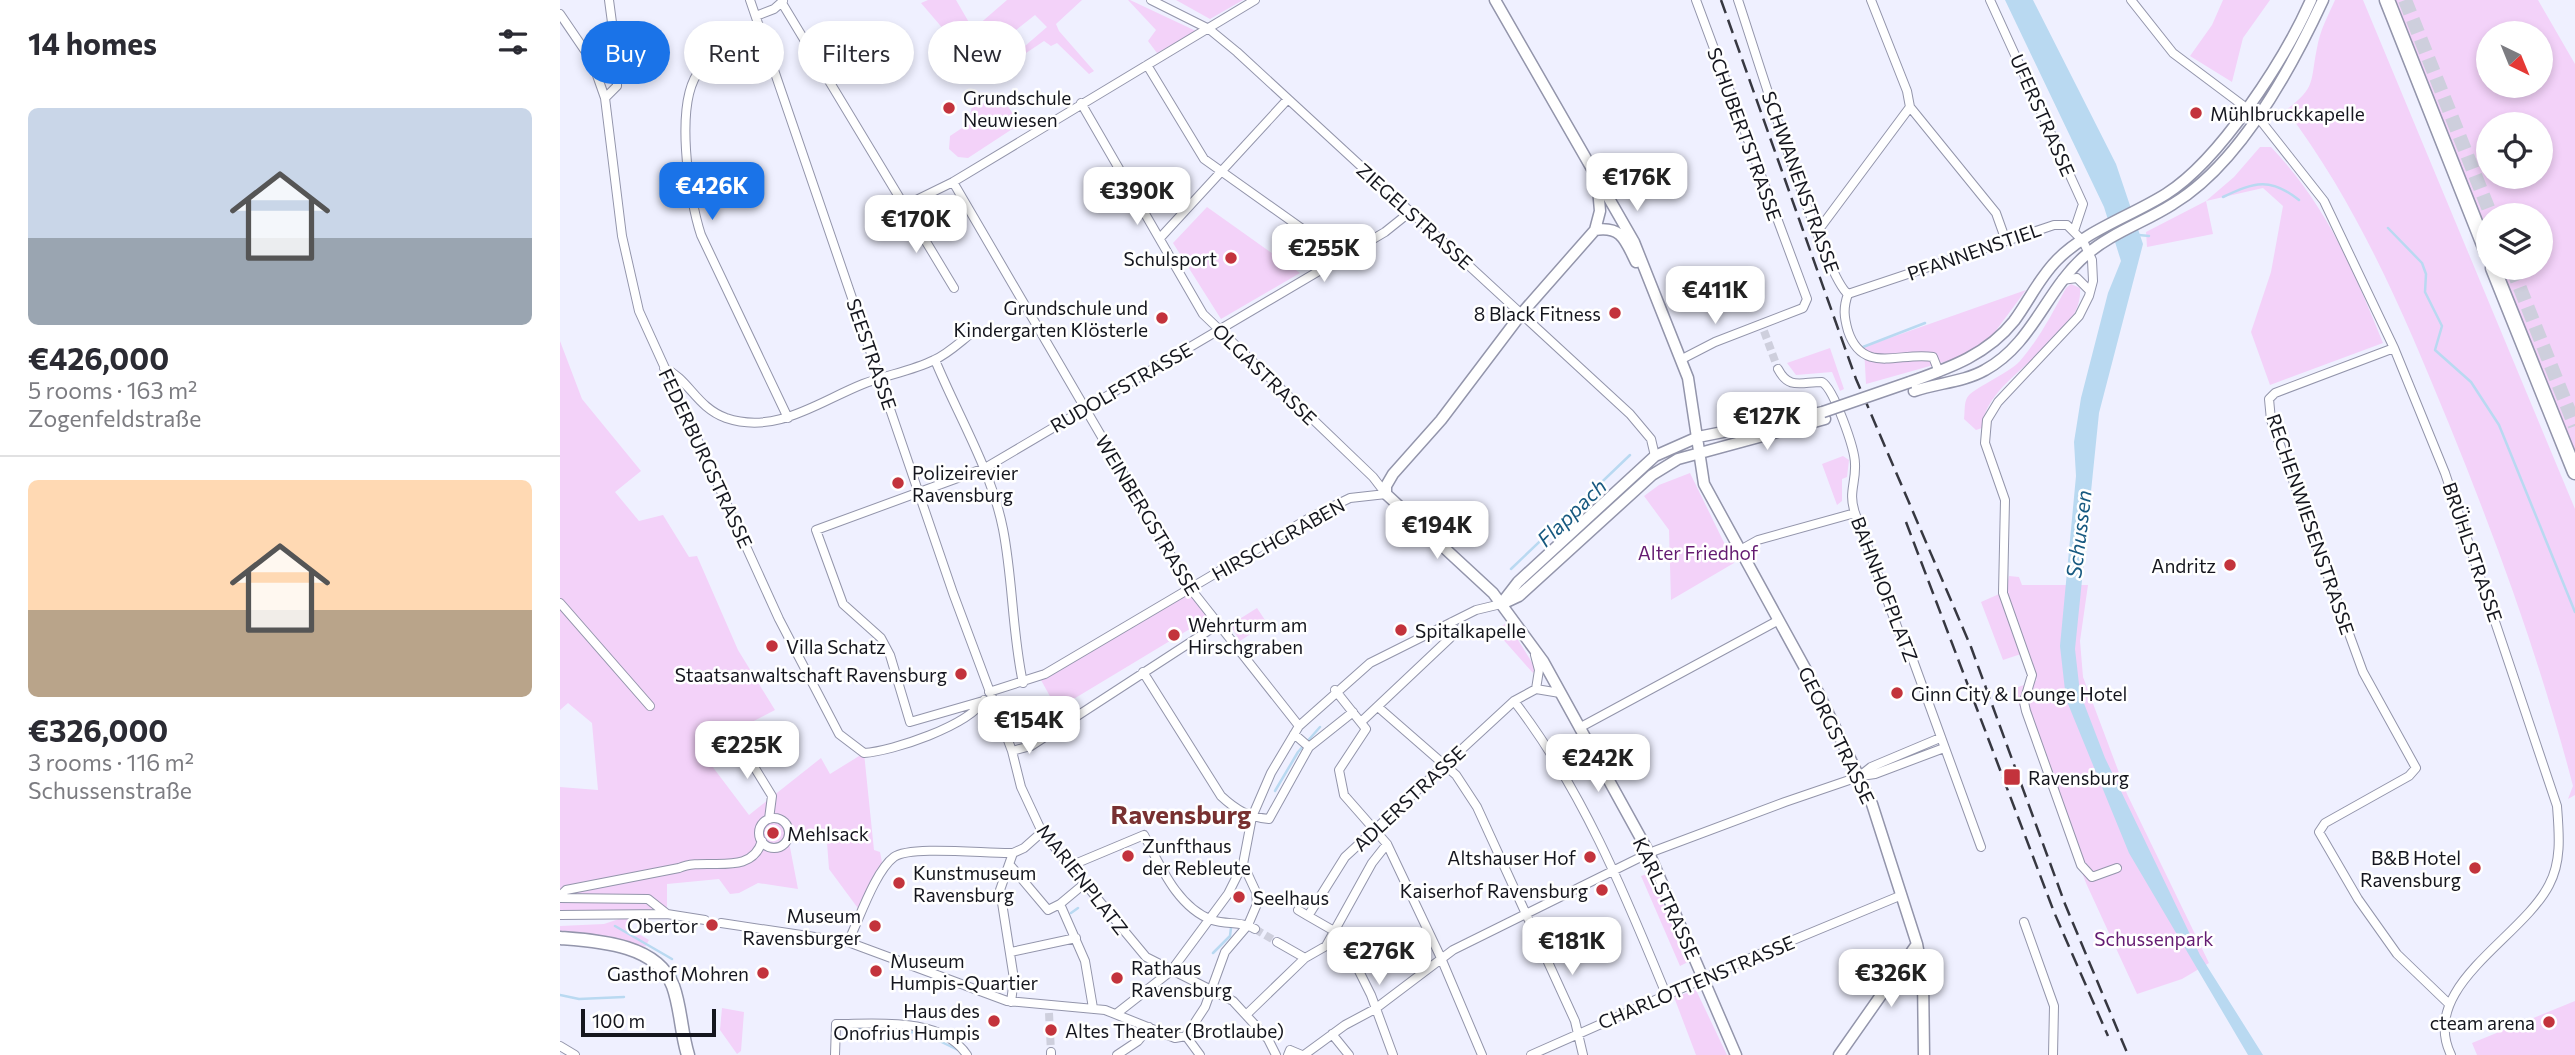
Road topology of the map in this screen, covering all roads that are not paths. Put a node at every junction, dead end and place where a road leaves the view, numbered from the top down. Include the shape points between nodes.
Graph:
1 (609, 0) edge
2 (750, 0) edge
3 (1151, 0) edge
4 (1254, 0) edge
5 (1495, 0) edge
6 (1696, 0) edge
7 (1738, 0) edge
8 (1871, 0) edge
9 (1990, 0) edge
10 (2131, 0) edge
11 (2311, 0) edge
12 (2323, 0) edge
13 (2388, 0) edge
14 (783, 1) edge
15 (1167, 3) edge
16 (560, 15) edge
17 (756, 16) junction
18 (758, 21) edge
19 (1209, 29) junction
20 (1147, 65) junction
21 (693, 84) edge
22 (779, 84) edge
23 (605, 98) junction
24 (1287, 100) junction
25 (1081, 103) junction
26 (1910, 107) junction
27 (2247, 107) junction
28 (2257, 116) junction
29 (1221, 173) junction
30 (1597, 181) junction
31 (953, 183) junction
32 (904, 206) junction
33 (2146, 211) junction
34 (1410, 212) junction
35 (2476, 225) edge
36 (1594, 230) junction
37 (2074, 231) junction
38 (1817, 232) junction
39 (1160, 238) junction
40 (2006, 241) junction
41 (2086, 247) junction
42 (1342, 257) junction
43 (1650, 280) junction
44 (2062, 280) junction
45 (2498, 280) edge
46 (954, 288) dead end
47 (2090, 291) junction
48 (1848, 294) junction
49 (1521, 313) junction
50 (1219, 330) junction
51 (974, 332) dead end
52 (2394, 348) junction
53 (1682, 359) junction
54 (935, 360) junction
55 (664, 368) junction
56 (1778, 369) tunnel mouth
57 (1939, 372) junction
58 (880, 377) junction
59 (1912, 386) junction
60 (1083, 408) junction
61 (1824, 416) junction
62 (788, 418) junction
63 (1698, 437) junction
64 (1699, 452) junction
65 (1655, 456) junction
66 (985, 468) junction
67 (2575, 472) edge
68 (919, 491) junction
69 (1386, 494) junction
70 (1854, 513) junction
71 (1740, 550) junction
72 (1190, 588) junction
73 (560, 603) edge
74 (1501, 604) junction
75 (1779, 620) junction
76 (1452, 622) junction
77 (1217, 625) junction
78 (1526, 636) junction
79 (1143, 672) junction
80 (1023, 683) junction
81 (1536, 689) junction
82 (1335, 690) junction
83 (989, 692) junction
84 (1560, 693) junction
85 (983, 701) junction
86 (1514, 701) junction
87 (650, 706) dead end
88 (1378, 707) junction
89 (1353, 712) junction
90 (1361, 722) junction
91 (1579, 728) junction
92 (1296, 730) junction
93 (1940, 738) junction
94 (1306, 745) junction
95 (1944, 748) junction
96 (1012, 751) junction
97 (745, 752) dead end
98 (1278, 761) junction
99 (1444, 765) junction
100 (1290, 768) junction
101 (1271, 774) junction
102 (1861, 776) junction
103 (1283, 780) junction
104 (1252, 817) junction
105 (769, 819) junction
106 (1375, 829) junction
107 (1042, 832) junction
108 (762, 841) junction
109 (1387, 844) junction
110 (1981, 846) dead end
111 (1013, 853) junction
112 (1649, 853) junction
113 (1243, 864) junction
114 (1010, 865) junction
115 (1070, 866) junction
116 (2117, 868) dead end
117 (1615, 871) junction
118 (1084, 884) junction
119 (1902, 895) junction
120 (560, 897) edge
121 (1060, 904) junction
122 (1298, 910) dead end
123 (1528, 912) junction
124 (667, 914) junction
125 (560, 915) edge
126 (1307, 916) junction
127 (1212, 919) junction
128 (705, 920) dead end
129 (2024, 922) dead end
130 (721, 923) dead end
131 (1251, 927) junction
132 (1335, 932) junction
133 (560, 938) edge
134 (1076, 938) junction
135 (848, 942) junction
136 (1276, 942) tunnel mouth
137 (1917, 944) junction
138 (1011, 952) junction
139 (1305, 958) junction
140 (1441, 958) junction
141 (1171, 971) junction
142 (1703, 978) junction
143 (1210, 988) junction
144 (1666, 994) junction
145 (1011, 1002) junction
146 (2448, 1003) junction
147 (1093, 1008) junction
148 (1375, 1009) junction
149 (1115, 1014) junction
150 (1247, 1014) junction
151 (1147, 1028) junction
152 (1577, 1033) junction
153 (1332, 1034) junction
154 (1186, 1036) junction
155 (560, 1046) edge
156 (575, 1055) edge
157 (688, 1055) edge
158 (835, 1055) edge
159 (967, 1055) edge
160 (1117, 1055) edge
161 (1200, 1055) edge
162 (1276, 1055) edge
163 (1288, 1055) edge
164 (1303, 1055) edge
165 (1349, 1055) edge
166 (1393, 1055) edge
167 (1482, 1055) edge
168 (1531, 1055) edge
169 (1583, 1055) edge
170 (1736, 1055) edge
171 (1839, 1055) edge
172 (1924, 1055) edge
173 (2053, 1055) edge
174 (2451, 1055) edge

1 - 23 street, FEDERBURGSTRASSE via 617,86
2 - 17 street, SEESTRASSE
3 - 15 street, ZIEGELSTRASSE
4 - 19 street
5 - 30 main road
6 - 53 street, SCHUBERTSTRASSE via 1807,299 1803,308
7 - 38 street, SCHWANENSTRASSE
8 - 26 street
9 - 37 street, UFERSTRASSE via 2083,204
10 - 27 street, BRÜHLSTRASSE via 2173,53
11 - 27 main road
12 - 28 main road
13 - 35 highway
14 - 17 street
14 - 32 street
15 - 19 street, ZIEGELSTRASSE
16 - 23 street via 592,61
17 - 18 street, SEESTRASSE
19 - 20 street
19 - 24 street, ZIEGELSTRASSE
20 - 25 street
20 - 29 street via 1204,159
21 - 62 street via 687,123 692,209
22 - 58 street, SEESTRASSE
23 - 55 street, FEDERBURGSTRASSE via 630,276 639,311
24 - 29 street
24 - 34 street, ZIEGELSTRASSE
25 - 31 street
25 - 39 street, OLGASTRASSE
26 - 38 street
26 - 40 street via 1996,213
27 - 28 street, BRÜHLSTRASSE
27 - 33 main road via 2187,178
28 - 33 main road via 2198,186 2173,204
28 - 52 street, BRÜHLSTRASSE via 2324,201
29 - 39 street
29 - 42 street
30 - 36 main road via 1600,211
30 - 43 main road via 1625,222
31 - 32 street
31 - 60 street, WEINBERGSTRASSE
32 - 46 street
33 - 41 main road via 2110,239
33 - 41 main road via 2106,228
34 - 42 street, RUDOLFSTRASSE
34 - 49 street, ZIEGELSTRASSE
36 - 43 main road via 1611,228 1619,233
36 - 49 main road
37 - 40 street, PFANNENSTIEL via 2067,225 2054,225
37 - 41 street
38 - 48 street, SCHWANENSTRASSE via 1838,286
39 - 50 street, OLGASTRASSE via 1203,314
40 - 48 street, PFANNENSTIEL
41 - 44 main road
41 - 47 street via 2093,273
41 - 57 main road via 2057,260 2012,324 1991,345
42 - 50 street, RUDOLFSTRASSE
43 - 53 main road, GEORGSTRASSE
44 - 47 street via 2077,278
44 - 59 main road via 2030,331 2006,357 1983,372
45 - 67 highway
47 - 116 street via 2079,316 1998,402 1987,420 1985,443 2005,500 2003,593 2032,675 2024,702 2026,712 2081,865 2092,877
48 - 57 street, SCHWANENSTRASSE via 1843,315 1857,349 1889,360 1933,357
49 - 65 street, ZIEGELSTRASSE via 1651,439
49 - 69 main road via 1444,416 1393,474
50 - 60 street, RUDOLFSTRASSE
50 - 69 street, OLGASTRASSE
51 - 54 street
52 - 146 street, BRÜHLSTRASSE via 2445,473 2557,806 2560,840 2548,887 2520,925 2473,970
52 - 146 street, RECHENWIESENSTRASSE via 2269,399 2275,432 2363,671 2416,768 2325,823 2319,832 2358,899 2398,954
53 - 63 main road, GEORGSTRASSE
54 - 58 street
54 - 66 street
55 - 62 street via 674,372 705,407 724,417 747,423
55 - 85 street, FEDERBURGSTRASSE via 779,619 839,734 864,753 882,752 949,728
56 - 70 street, BAHNHOFPLATZ via 1793,385 1816,382 1828,386 1855,458 1850,492
57 - 59 main road
58 - 62 street
58 - 68 street, SEESTRASSE
59 - 61 main road, bridge
60 - 66 street, RUDOLFSTRASSE
60 - 72 street, WEINBERGSTRASSE
61 - 63 main road
61 - 64 main road
63 - 64 main road, GEORGSTRASSE
63 - 65 main road
64 - 71 main road, GEORGSTRASSE via 1703,484
64 - 74 main road via 1652,475 1520,596
65 - 74 main road via 1518,582
66 - 68 street, RUDOLFSTRASSE
66 - 80 street via 1003,529
68 - 83 street, SEESTRASSE
68 - 85 street, RUDOLFSTRASSE via 816,530 844,604 881,638 890,655 911,722
69 - 72 street, HIRSCHGRABEN via 1350,498
69 - 74 main road, OLGASTRASSE
70 - 71 street via 1758,540
70 - 93 street, BAHNHOFPLATZ
71 - 75 main road, GEORGSTRASSE
72 - 77 street, WEINBERGSTRASSE
72 - 80 street, HIRSCHGRABEN
73 - 87 street
74 - 76 street
74 - 78 main road, KARLSTRASSE
75 - 91 street
75 - 102 main road, GEORGSTRASSE
76 - 82 street via 1370,663
76 - 88 street via 1450,638
77 - 79 street
77 - 92 street, WEINBERGSTRASSE
78 - 81 street via 1538,662
78 - 84 main road, KARLSTRASSE
79 - 96 street via 1031,746
79 - 104 street via 1221,796
80 - 83 street, HIRSCHGRABEN
81 - 84 street
81 - 86 street, ADLERSTRASSE
82 - 89 street
82 - 92 street
83 - 85 street, FEDERBURGSTRASSE
83 - 96 street, MARIENPLATZ
84 - 91 main road, KARLSTRASSE
86 - 99 street, ADLERSTRASSE
86 - 117 street via 1542,736
88 - 90 street
88 - 99 street
89 - 90 street
89 - 94 street
90 - 106 street via 1366,729 1339,770 1344,795
91 - 112 main road, KARLSTRASSE
92 - 94 street, WEINBERGSTRASSE
92 - 98 street
93 - 95 street, BAHNHOFPLATZ
93 - 102 street via 1871,767
94 - 100 street
95 - 102 street
95 - 110 street, BAHNHOFPLATZ
96 - 107 street, MARIENPLATZ via 1021,787
97 - 105 street via 772,796
98 - 100 street
98 - 101 street
99 - 106 street, ADLERSTRASSE
99 - 123 street via 1477,807
100 - 103 street
101 - 103 street
101 - 104 street
102 - 112 street
102 - 119 main road, GEORGSTRASSE
103 - 104 street via 1269,819
104 - 113 street
105 - 108 street via 760,828
105 - 108 street via 784,822 788,837 778,847
106 - 109 street
106 - 126 street, ADLERSTRASSE via 1345,857
107 - 111 street
107 - 115 street, MARIENPLATZ
108 - 120 street via 753,857 741,863 690,863 566,890
109 - 132 street
109 - 140 street
111 - 114 street
111 - 135 street via 919,851 896,855 881,872
112 - 117 street
112 - 142 main road, KARLSTRASSE
113 - 127 street
113 - 131 street via 1256,892
114 - 121 street via 1048,910
114 - 138 street via 1000,890
115 - 118 street, MARIENPLATZ
115 - 127 street via 1144,835 1184,900
117 - 123 street
117 - 144 street
118 - 121 street
118 - 141 street, MARIENPLATZ via 1146,957
119 - 137 main road, GEORGSTRASSE
119 - 142 street, CHARLOTTENSTRASSE
120 - 124 street via 648,899
121 - 134 street
122 - 126 street
123 - 140 street
123 - 152 street
124 - 125 street
124 - 128 street
126 - 132 street
127 - 131 street
127 - 141 street
129 - 173 street via 2054,1006
130 - 135 street
131 - 143 street via 1225,952
132 - 139 street via 1326,946
132 - 148 street via 1341,935
133 - 157 main road via 614,945 650,958 672,984
134 - 138 street
134 - 147 street
135 - 145 street
136 - 139 street
137 - 171 main road
137 - 172 main road, GEORGSTRASSE via 1923,977
138 - 145 street
139 - 150 street
140 - 148 street
140 - 167 street
141 - 143 street, MARIENPLATZ
141 - 149 street
142 - 144 street, CHARLOTTENSTRASSE
142 - 170 main road, KARLSTRASSE
143 - 150 street, MARIENPLATZ
143 - 154 street via 1205,1007
144 - 152 street, CHARLOTTENSTRASSE
145 - 147 street via 1049,1010
146 - 174 street via 2443,1023
147 - 149 street
148 - 153 street
148 - 166 street
149 - 151 street
150 - 162 street, MARIENPLATZ
151 - 154 street via 1175,1038
151 - 160 street via 1138,1041
152 - 168 street, CHARLOTTENSTRASSE
152 - 169 street
153 - 164 street
153 - 165 street
154 - 161 street
155 - 156 street
158 - 159 street via 836,1024 929,1030 948,1038
163 - 164 street via 1290,1050

